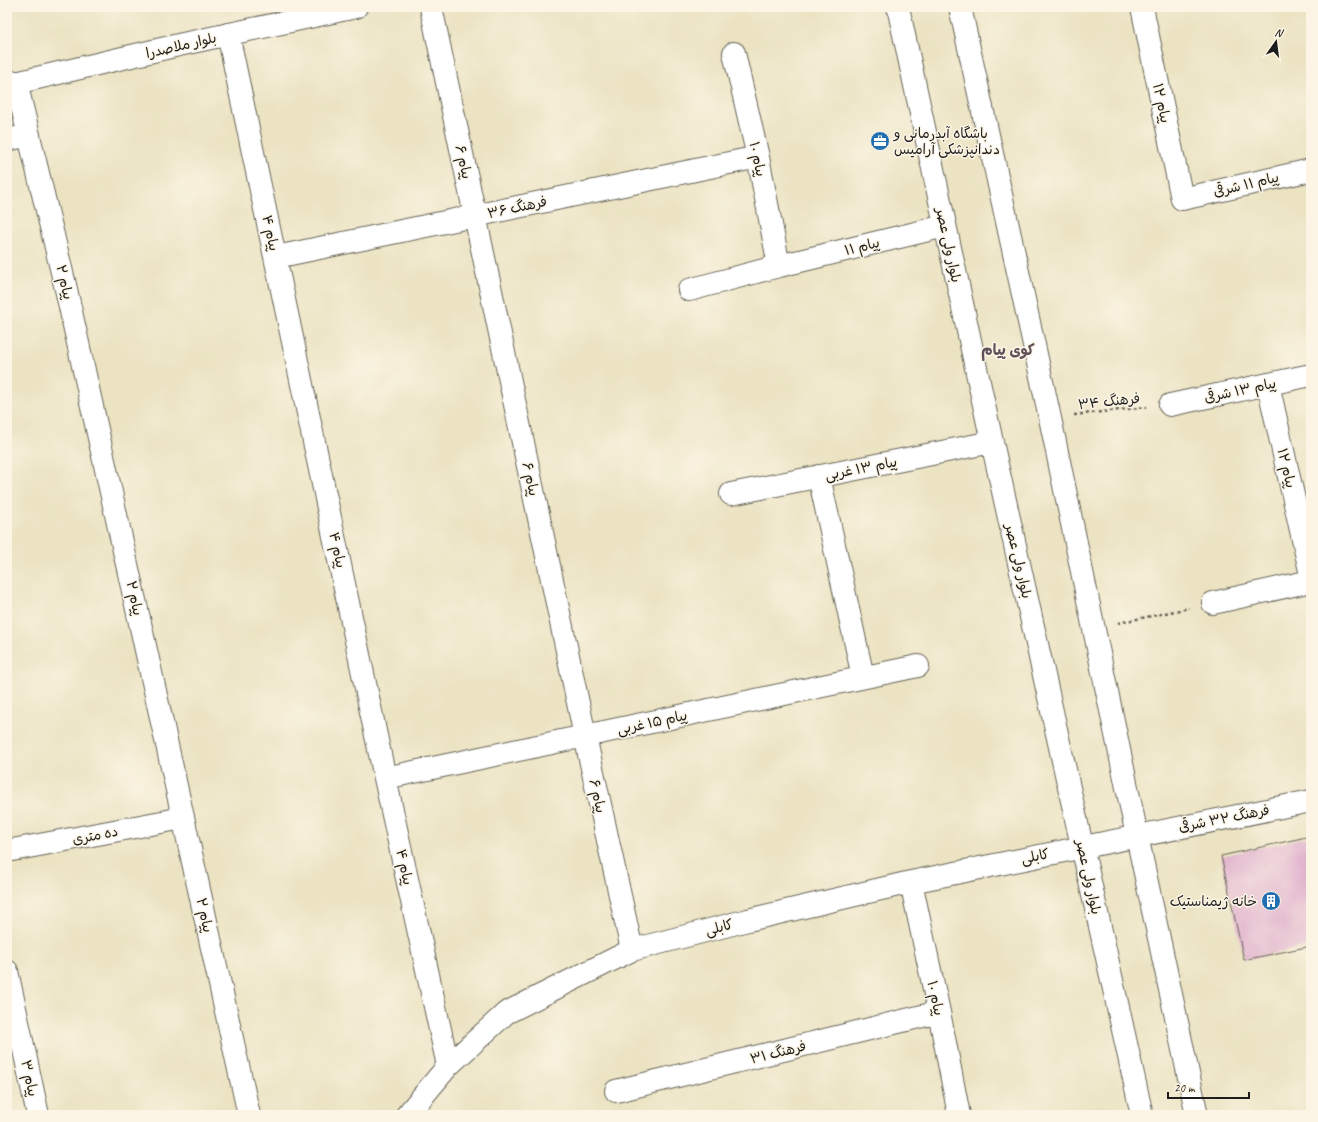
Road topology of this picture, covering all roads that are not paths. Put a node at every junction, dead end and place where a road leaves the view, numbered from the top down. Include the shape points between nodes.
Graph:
1 (356, 7) edge
2 (431, 7) edge
3 (898, 7) edge
4 (960, 7) edge
5 (1142, 7) edge
6 (228, 34) junction
7 (734, 53) dead end
8 (12, 84) edge
9 (29, 135) junction
10 (7, 140) edge
11 (758, 157) junction
12 (1311, 170) edge
13 (1182, 199) joint
14 (476, 216) junction
15 (945, 226) junction
16 (276, 257) junction
17 (780, 266) junction
18 (689, 290) dead end
19 (1311, 375) edge
20 (1268, 384) junction
21 (1170, 405) road end
22 (992, 442) junction
23 (819, 476) junction
24 (731, 494) dead end
25 (1311, 575) edge
26 (1311, 582) edge
27 (1213, 603) road end
28 (918, 666) dead end
29 (863, 677) junction
30 (585, 736) junction
31 (385, 778) junction
32 (1311, 801) edge
33 (183, 818) junction
34 (1137, 836) junction
35 (1083, 846) junction
36 (7, 852) edge
37 (911, 882) junction
38 (632, 950) junction
39 (7, 970) edge
40 (939, 1012) junction
41 (448, 1066) junction
42 (616, 1091) dead end
43 (38, 1115) edge
44 (249, 1115) edge
45 (407, 1115) edge
46 (959, 1115) edge
47 (1142, 1115) edge
48 (1197, 1115) edge

1 - 6 street, بلوار ملاصدرا
2 - 14 street, پیام ۶
3 - 15 street, بلوار ولی عصر
4 - 34 street via 1050,418
5 - 13 street, پیام ۱۲
6 - 8 street, بلوار ملاصدرا
6 - 16 street, پیام ۴
7 - 11 street, پیام ۱۰
8 - 9 street, پیام ۲
9 - 10 street
9 - 33 street, پیام ۲ via 66,288
11 - 14 street, فرهنگ ۳۶
11 - 17 street, پیام ۱۰
12 - 13 street, پیام ۱۱ شرقی
14 - 16 street, فرهنگ ۳۶
14 - 30 street, پیام ۶
15 - 17 street, پیام ۱۱
15 - 22 street, بلوار ولی عصر
16 - 31 street, پیام ۴
17 - 18 street, پیام ۱۱
19 - 20 street, پیام ۱۳ شرقی
20 - 21 street, پیام ۱۳ شرقی
20 - 25 street, پیام ۱۲
22 - 23 street, پیام ۱۳ غربی
22 - 35 street, بلوار ولی عصر
23 - 24 street, پیام ۱۳ غربی
23 - 29 street
26 - 27 street
28 - 29 street, پیام ۱۵ غربی
29 - 30 street, پیام ۱۵ غربی
30 - 31 street, پیام ۱۵ غربی
30 - 38 street, پیام ۶
31 - 41 street, پیام ۴
32 - 34 street, فرهنگ ۳۲ شرقی
33 - 36 street, ده متری
33 - 44 street, پیام ۲
34 - 35 street, فرهنگ ۳۲ شرقی
34 - 48 street
35 - 37 street, کابلی
35 - 47 street, بلوار ولی عصر
37 - 38 street, کابلی
37 - 40 street, پیام ۱۰
38 - 41 street, کابلی via 506,1013
39 - 43 street, پیام ۳
40 - 42 street, فرهنگ ۳۱
40 - 46 street, پیام ۱۰
41 - 45 street, کابلی

